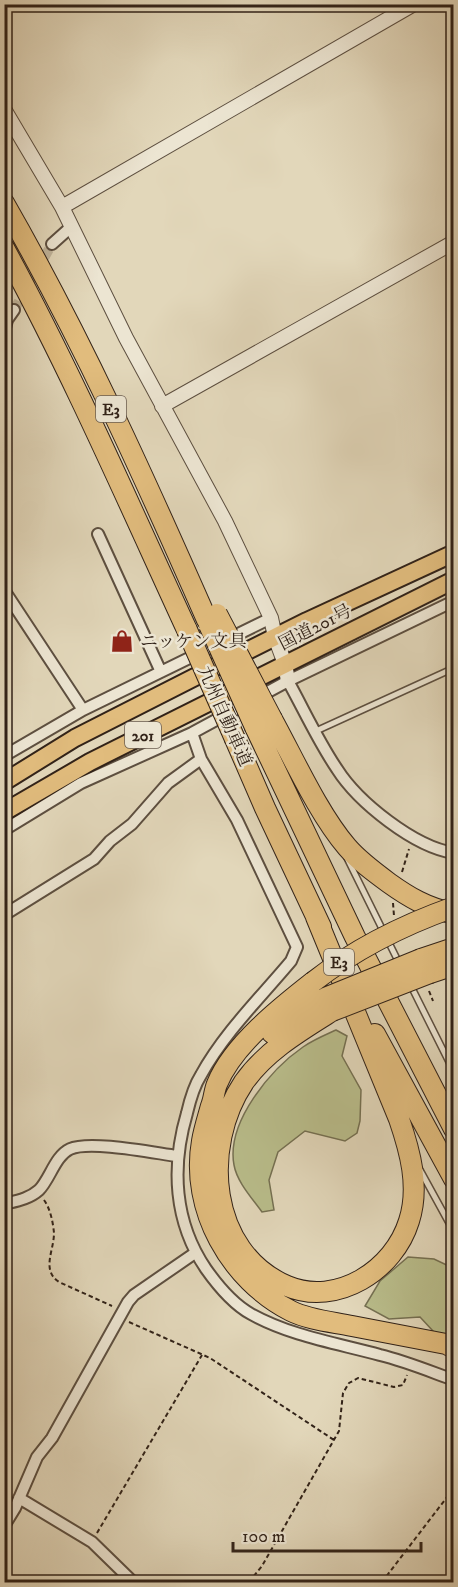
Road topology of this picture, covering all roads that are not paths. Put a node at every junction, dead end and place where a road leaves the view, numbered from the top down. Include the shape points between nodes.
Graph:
1 (414, 4) edge
2 (4, 109) edge
3 (4, 203) edge
4 (62, 207) junction
5 (71, 227) junction
6 (453, 242) edge
7 (52, 244) tunnel mouth
8 (4, 248) edge
9 (9, 314) tunnel mouth
10 (4, 332) edge
11 (162, 406) junction
12 (98, 534) dead end
13 (453, 553) edge
14 (453, 580) edge
15 (4, 590) edge
16 (453, 601) edge
17 (271, 618) junction
18 (275, 637) junction
19 (285, 664) junction
20 (453, 668) edge
21 (161, 672) junction
22 (288, 681) junction
23 (83, 710) junction
24 (264, 723) junction
25 (316, 731) junction
26 (192, 733) junction
27 (4, 756) edge
28 (201, 759) junction
29 (4, 782) edge
30 (4, 812) edge
31 (330, 824) junction
32 (4, 830) edge
33 (453, 853) edge
34 (453, 907) edge
35 (453, 914) edge
36 (4, 915) edge
37 (316, 917) junction
38 (453, 948) edge
39 (453, 965) edge
40 (425, 966) junction
41 (323, 997) junction
42 (453, 1072) edge
43 (453, 1129) edge
44 (409, 1147) junction
45 (177, 1156) junction
46 (453, 1179) edge
47 (4, 1204) edge
48 (453, 1232) edge
49 (195, 1253) junction
50 (453, 1348) edge
51 (453, 1380) edge
52 (19, 1498) junction
53 (4, 1526) edge
54 (133, 1582) edge

1 - 4 street
2 - 4 street
3 - 24 highway, 九州自動車道 / E3, bridge via 58,302
4 - 5 street
5 - 7 street
5 - 11 street
6 - 11 street
8 - 37 highway, 九州自動車道 / E3, bridge via 85,408
9 - 10 street
11 - 17 street via 225,521
12 - 21 street
13 - 18 highway, 国道201号 / 201
14 - 19 highway, 国道201号 / 201
15 - 23 street
16 - 22 street
17 - 18 street
17 - 21 street
18 - 19 street
18 - 29 highway, 国道201号 / 201 via 75,738
19 - 22 street
19 - 30 highway, 国道201号 / 201 via 90,762
20 - 25 lane
21 - 23 street
22 - 25 street
22 - 26 street
23 - 27 street
24 - 31 highway
24 - 43 highway, 九州自動車道 / E3 via 355,938
25 - 33 street via 337,770 368,804 407,834
26 - 28 street
26 - 32 street via 81,783
28 - 36 street via 168,783 94,859
28 - 45 street via 237,820 297,947 291,961 221,1044 200,1076
31 - 35 highway via 368,867 405,895 427,907
31 - 42 lane
34 - 41 highway, bridge via 380,938 337,963
37 - 44 highway
37 - 46 highway, 九州自動車道 / E3
38 - 40 highway
39 - 40 highway
40 - 41 highway, bridge
41 - 44 highway via 261,1062 232,1103 218,1149 217,1171 221,1202 232,1234 255,1265 286,1286 316,1291 358,1282 387,1259 409,1221 413,1175
41 - 50 highway via 291,1017 248,1055 212,1104 201,1143 203,1194 210,1223 226,1255 247,1279 293,1313
44 - 48 lane
45 - 47 street via 110,1148 69,1150 38,1191
45 - 49 street via 182,1220
49 - 51 street via 215,1283 249,1313 290,1332 410,1364
49 - 52 street via 134,1295 38,1457
52 - 53 street
52 - 54 street via 92,1542

